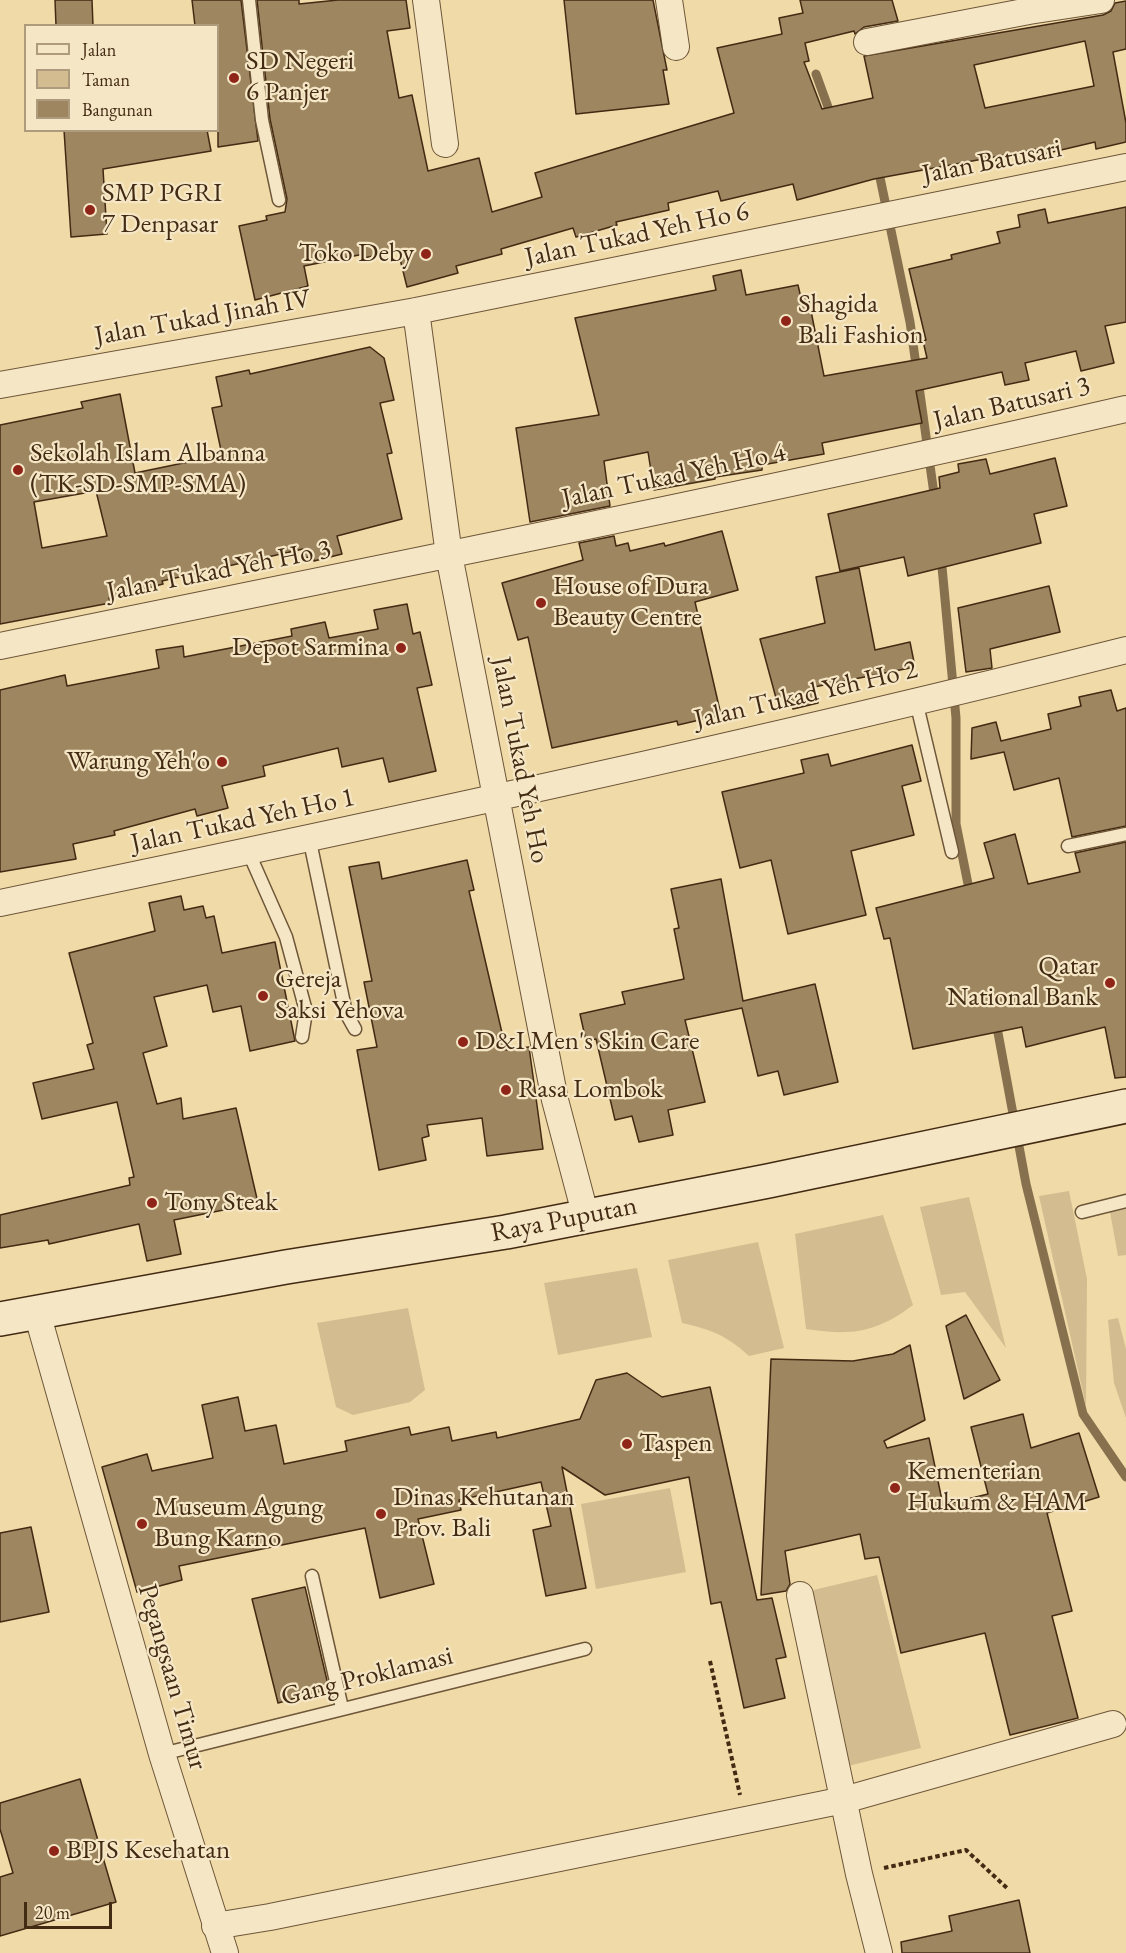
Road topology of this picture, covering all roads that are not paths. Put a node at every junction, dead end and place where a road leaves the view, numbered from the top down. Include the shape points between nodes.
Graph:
1 (249, 0) edge
2 (426, 0) edge
3 (669, 0) edge
4 (1101, 0) edge
5 (1027, 5) edge
6 (867, 42) dead end
7 (676, 47) dead end
8 (445, 144) dead end
9 (1126, 167) edge
10 (279, 200) dead end
11 (870, 217) joint
12 (416, 311) junction
13 (0, 385) edge
14 (1126, 409) edge
15 (911, 456) joint
16 (449, 555) junction
17 (0, 646) edge
18 (1126, 650) edge
19 (923, 700) junction
20 (498, 796) junction
21 (1126, 834) edge
22 (309, 837) junction
23 (1068, 846) dead end
24 (248, 851) junction
25 (952, 852) dead end
26 (0, 903) edge
27 (355, 1029) dead end
28 (302, 1037) dead end
29 (1126, 1106) edge
30 (1126, 1201) edge
31 (1082, 1212) dead end
32 (586, 1217) junction
33 (37, 1313) junction
34 (0, 1320) edge
35 (312, 1576) dead end
36 (800, 1595) dead end
37 (585, 1649) dead end
38 (342, 1708) junction
39 (1113, 1724) dead end
40 (162, 1754) junction
41 (844, 1800) junction
42 (215, 1926) junction
43 (225, 1953) edge
44 (879, 1953) edge

1 - 10 lane via 262,120
2 - 8 street
3 - 7 street
4 - 5 street
5 - 6 street
9 - 11 street, Jalan Batusari
11 - 12 street, Jalan Tukad Yeh Ho 6
12 - 13 street, Jalan Tukad Jinah IV
12 - 16 street, Jalan Tukad Yeh Ho
14 - 15 street, Jalan Batusari 3
15 - 16 street, Jalan Tukad Yeh Ho 4
16 - 17 street, Jalan Tukad Yeh Ho 3
16 - 20 street, Jalan Tukad Yeh Ho
18 - 19 street, Jalan Tukad Yeh Ho 2
19 - 20 street, Jalan Tukad Yeh Ho 2
19 - 25 lane
20 - 22 street, Jalan Tukad Yeh Ho 1
20 - 32 street, Jalan Tukad Yeh Ho via 555,1100
21 - 23 lane
22 - 24 street, Jalan Tukad Yeh Ho 1
22 - 27 lane via 346,1013
24 - 26 street, Jalan Tukad Yeh Ho 1
24 - 28 lane via 286,937 306,1011
29 - 32 main road, Raya Puputan
30 - 31 lane
32 - 33 main road, Raya Puputan
33 - 34 main road, Raya Puputan
33 - 40 street, Pegangsaan Timur
35 - 38 lane
36 - 41 street
37 - 38 lane, Gang Proklamasi
38 - 40 lane, Gang Proklamasi
39 - 41 street
40 - 42 street, Pegangsaan Timur
41 - 42 street
41 - 44 street
42 - 43 street, Pegangsaan Timur

